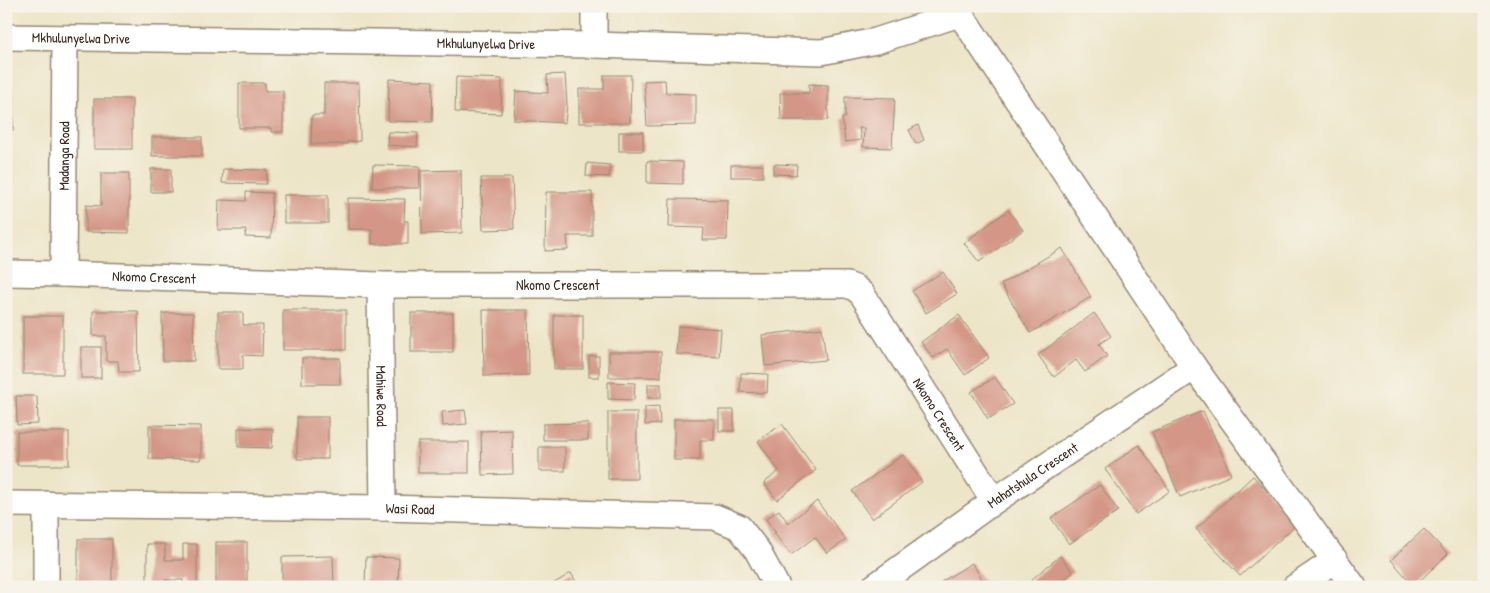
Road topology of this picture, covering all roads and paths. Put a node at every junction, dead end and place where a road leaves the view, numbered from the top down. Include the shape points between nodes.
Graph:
1 (594, 6) edge
2 (957, 10) edge
3 (6, 37) edge
4 (65, 38) junction
5 (594, 45) junction
6 (6, 274) edge
7 (63, 274) junction
8 (380, 285) junction
9 (1194, 368) junction
10 (994, 501) junction
11 (6, 504) edge
12 (46, 504) junction
13 (383, 508) junction
14 (1335, 560) junction
15 (46, 587) edge
16 (776, 587) edge
17 (874, 587) edge
18 (1295, 587) edge
19 (1354, 587) edge

1 - 5 street
2 - 5 street, Mkhulunyelwa Drive via 876,41 821,52
2 - 9 street
3 - 4 street, Mkhulunyelwa Drive
4 - 5 street, Mkhulunyelwa Drive
4 - 7 street, Madanga Road
6 - 7 street, Nkomo Crescent
7 - 8 street, Nkomo Crescent
8 - 10 street, Nkomo Crescent via 847,284 862,294
8 - 13 street, Mahiwe Road
9 - 10 street, Mahatshula Crescent
9 - 14 street
10 - 17 street, Mahatshula Crescent
11 - 12 street, Wasi Road
12 - 13 street, Wasi Road
12 - 15 street
13 - 16 street, Wasi Road via 715,517 739,526 757,550
14 - 18 street
14 - 19 street

